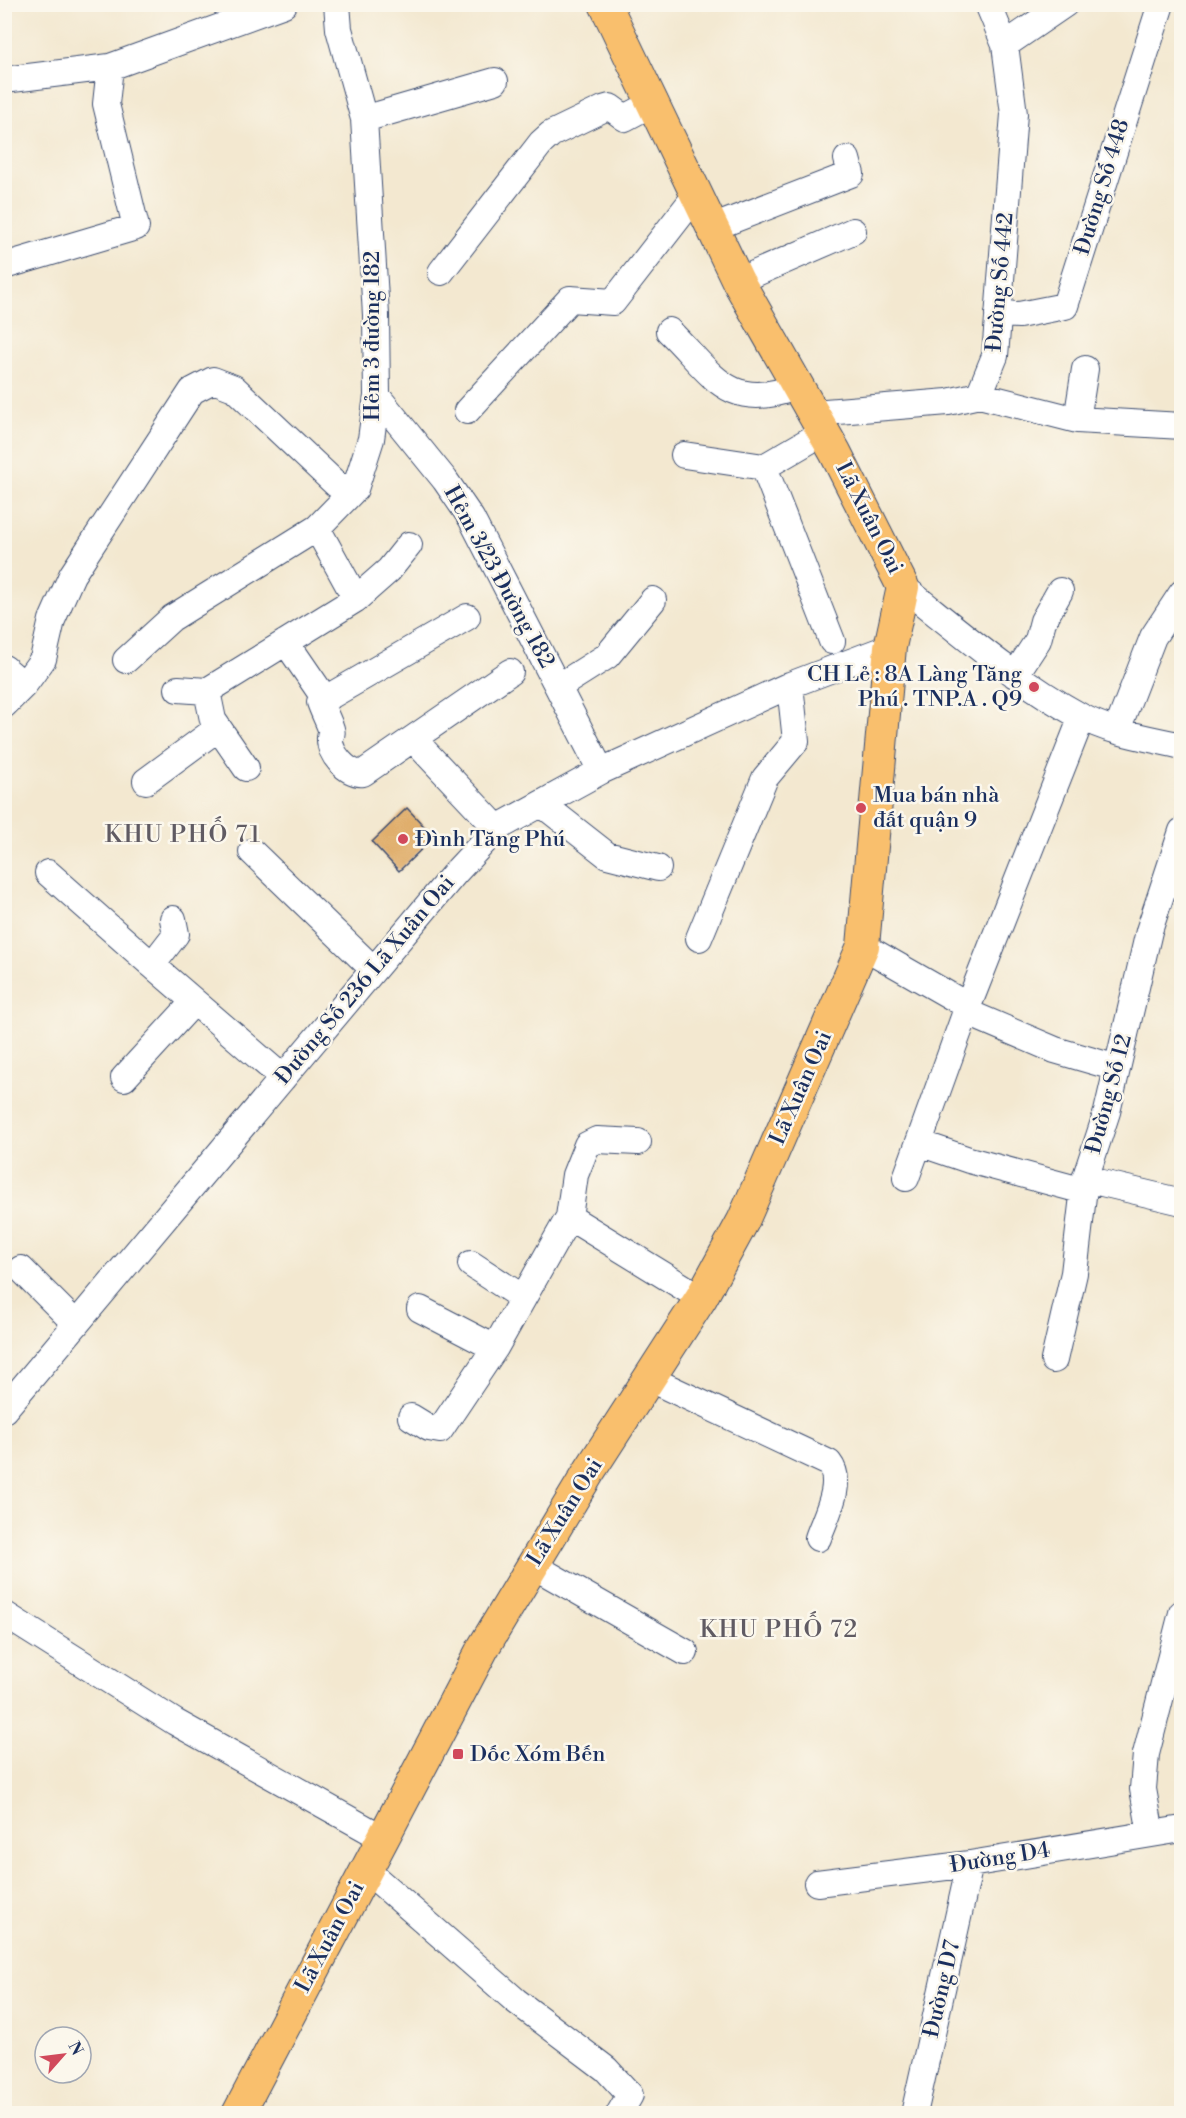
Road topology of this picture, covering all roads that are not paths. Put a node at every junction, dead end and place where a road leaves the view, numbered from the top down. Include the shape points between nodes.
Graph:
1 (284, 4) edge
2 (337, 4) edge
3 (605, 4) edge
4 (988, 4) edge
5 (1065, 4) edge
6 (1161, 4) edge
7 (1005, 45) junction
8 (110, 67) junction
9 (4, 80) edge
10 (495, 81) dead end
11 (655, 102) junction
12 (364, 119) junction
13 (848, 159) dead end
14 (696, 195) junction
15 (712, 228) junction
16 (853, 231) dead end
17 (4, 266) edge
18 (441, 272) dead end
19 (738, 281) junction
20 (998, 314) junction
21 (669, 331) dead end
22 (1085, 369) dead end
23 (796, 387) junction
24 (979, 395) junction
25 (377, 396) junction
26 (467, 411) dead end
27 (1077, 420) junction
28 (818, 423) junction
29 (1182, 426) edge
30 (684, 455) dead end
31 (764, 467) junction
32 (355, 489) junction
33 (317, 528) junction
34 (409, 545) dead end
35 (903, 587) junction
36 (1060, 591) dead end
37 (1182, 593) edge
38 (356, 599) junction
39 (653, 600) dead end
40 (467, 617) dead end
41 (832, 641) dead end
42 (286, 642) junction
43 (890, 647) junction
44 (126, 660) dead end
45 (4, 668) edge
46 (510, 672) dead end
47 (1015, 675) junction
48 (24, 685) junction
49 (789, 685) junction
50 (558, 687) junction
51 (178, 689) dead end
52 (207, 691) junction
53 (325, 699) junction
54 (4, 705) edge
55 (1082, 717) junction
56 (218, 728) junction
57 (1117, 730) junction
58 (414, 740) junction
59 (1182, 746) edge
60 (246, 768) dead end
61 (601, 771) junction
62 (146, 781) dead end
63 (542, 804) junction
64 (497, 828) junction
65 (1182, 831) edge
66 (252, 852) dead end
67 (658, 868) dead end
68 (48, 873) dead end
69 (173, 919) dead end
70 (699, 938) dead end
71 (863, 946) junction
72 (152, 965) junction
73 (373, 969) junction
74 (193, 1003) junction
75 (967, 1009) junction
76 (1117, 1068) junction
77 (124, 1077) dead end
78 (283, 1078) junction
79 (638, 1142) dead end
80 (919, 1143) junction
81 (906, 1178) dead end
82 (1084, 1185) junction
83 (1182, 1202) edge
84 (569, 1217) junction
85 (471, 1264) dead end
86 (21, 1269) dead end
87 (523, 1298) junction
88 (701, 1298) junction
89 (420, 1309) dead end
90 (76, 1324) junction
91 (495, 1348) junction
92 (1054, 1360) dead end
93 (650, 1379) junction
94 (4, 1410) edge
95 (411, 1417) dead end
96 (818, 1538) dead end
97 (532, 1565) junction
98 (1182, 1613) edge
99 (4, 1614) edge
100 (685, 1652) dead end
101 (1182, 1829) edge
102 (1151, 1834) junction
103 (381, 1838) junction
104 (970, 1864) junction
105 (365, 1869) junction
106 (818, 1883) dead end
107 (238, 2114) edge
108 (619, 2114) edge
109 (914, 2114) edge

1 - 8 street
2 - 12 street, Hẻm 3 đường 182 via 339,29
3 - 11 main road, Lã Xuân Oai
4 - 7 street, Đường Số 442
5 - 7 street
6 - 20 street, Đường Số 448 via 1065,306 1019,315
7 - 20 street, Đường Số 442 via 1014,114
8 - 9 street
8 - 17 street via 106,104 136,227
10 - 12 street
11 - 14 main road, Lã Xuân Oai
11 - 18 street via 625,118 610,108 603,109 551,134
12 - 25 street, Hẻm 3 đường 182
13 - 15 street via 851,174
14 - 15 main road, Lã Xuân Oai
14 - 26 street via 613,302 570,299
15 - 19 main road, Lã Xuân Oai
16 - 19 street
19 - 23 main road, Lã Xuân Oai
20 - 24 street, Đường Số 442 via 995,356
21 - 23 street via 729,390 751,397 771,396
22 - 27 street
23 - 28 main road, Lã Xuân Oai
24 - 27 street
24 - 28 street
25 - 32 street, Hẻm 3 đường 182 via 371,439
25 - 50 street, Hẻm 3/23 Đường 182 via 446,480 471,518
27 - 29 street
28 - 31 street
28 - 35 main road, Lã Xuân Oai
30 - 31 street
31 - 41 street
32 - 33 street
32 - 48 street via 337,485 234,388 213,380 192,391 72,575 52,620 43,659
33 - 38 street
33 - 44 street via 172,618
34 - 38 street via 389,570
35 - 43 main road, Lã Xuân Oai
35 - 47 street
36 - 47 street via 1043,621 1038,640
37 - 57 street via 1153,638
38 - 42 street
39 - 50 street via 607,656
40 - 53 street
42 - 52 street
42 - 53 street
43 - 49 street, Đường Số 236 Lã Xuân Oai
43 - 71 main road, Lã Xuân Oai
45 - 48 street
46 - 58 street
47 - 55 street
48 - 54 street
49 - 61 street, Đường Số 236 Lã Xuân Oai
49 - 70 street via 796,741 765,778
50 - 61 street, Hẻm 3/23 Đường 182
51 - 52 street
52 - 56 street
53 - 58 street via 320,702 332,732 335,754 356,774
55 - 57 street
55 - 75 street
56 - 60 street
56 - 62 street
57 - 59 street
58 - 64 street
61 - 63 street, Đường Số 236 Lã Xuân Oai
63 - 64 street, Đường Số 236 Lã Xuân Oai
63 - 67 street via 607,855
64 - 73 street, Đường Số 236 Lã Xuân Oai
65 - 76 street, Đường Số 12 via 1149,931
66 - 73 street
68 - 72 street
69 - 72 street via 176,934
71 - 75 street
71 - 88 main road, Lã Xuân Oai via 742,1221
72 - 74 street
73 - 78 street, Đường Số 236 Lã Xuân Oai
74 - 77 street
74 - 78 street
75 - 76 street via 1055,1050
75 - 80 street
76 - 82 street, Đường Số 12
78 - 90 street, Đường Số 236 Lã Xuân Oai
79 - 84 street via 597,1140 587,1145 575,1175
80 - 81 street
80 - 82 street via 969,1160
82 - 83 street
82 - 92 street, Đường Số 12 via 1074,1273
84 - 87 street
84 - 88 street
85 - 87 street
86 - 90 street
87 - 91 street
88 - 93 main road, Lã Xuân Oai
89 - 91 street
90 - 94 street, Đường Số 236 Lã Xuân Oai
91 - 95 street via 442,1429 435,1430
93 - 96 street via 829,1463 835,1472 834,1490
93 - 97 main road, Lã Xuân Oai
97 - 100 street
97 - 103 main road, Lã Xuân Oai
98 - 102 street via 1146,1754 1143,1789
99 - 103 street via 176,1722
101 - 102 street, Đường D4
102 - 104 street, Đường D4
103 - 105 main road, Lã Xuân Oai
104 - 106 street, Đường D4
104 - 109 street, Đường D7
105 - 107 main road, Lã Xuân Oai
105 - 108 street via 516,2001 606,2069 630,2095

